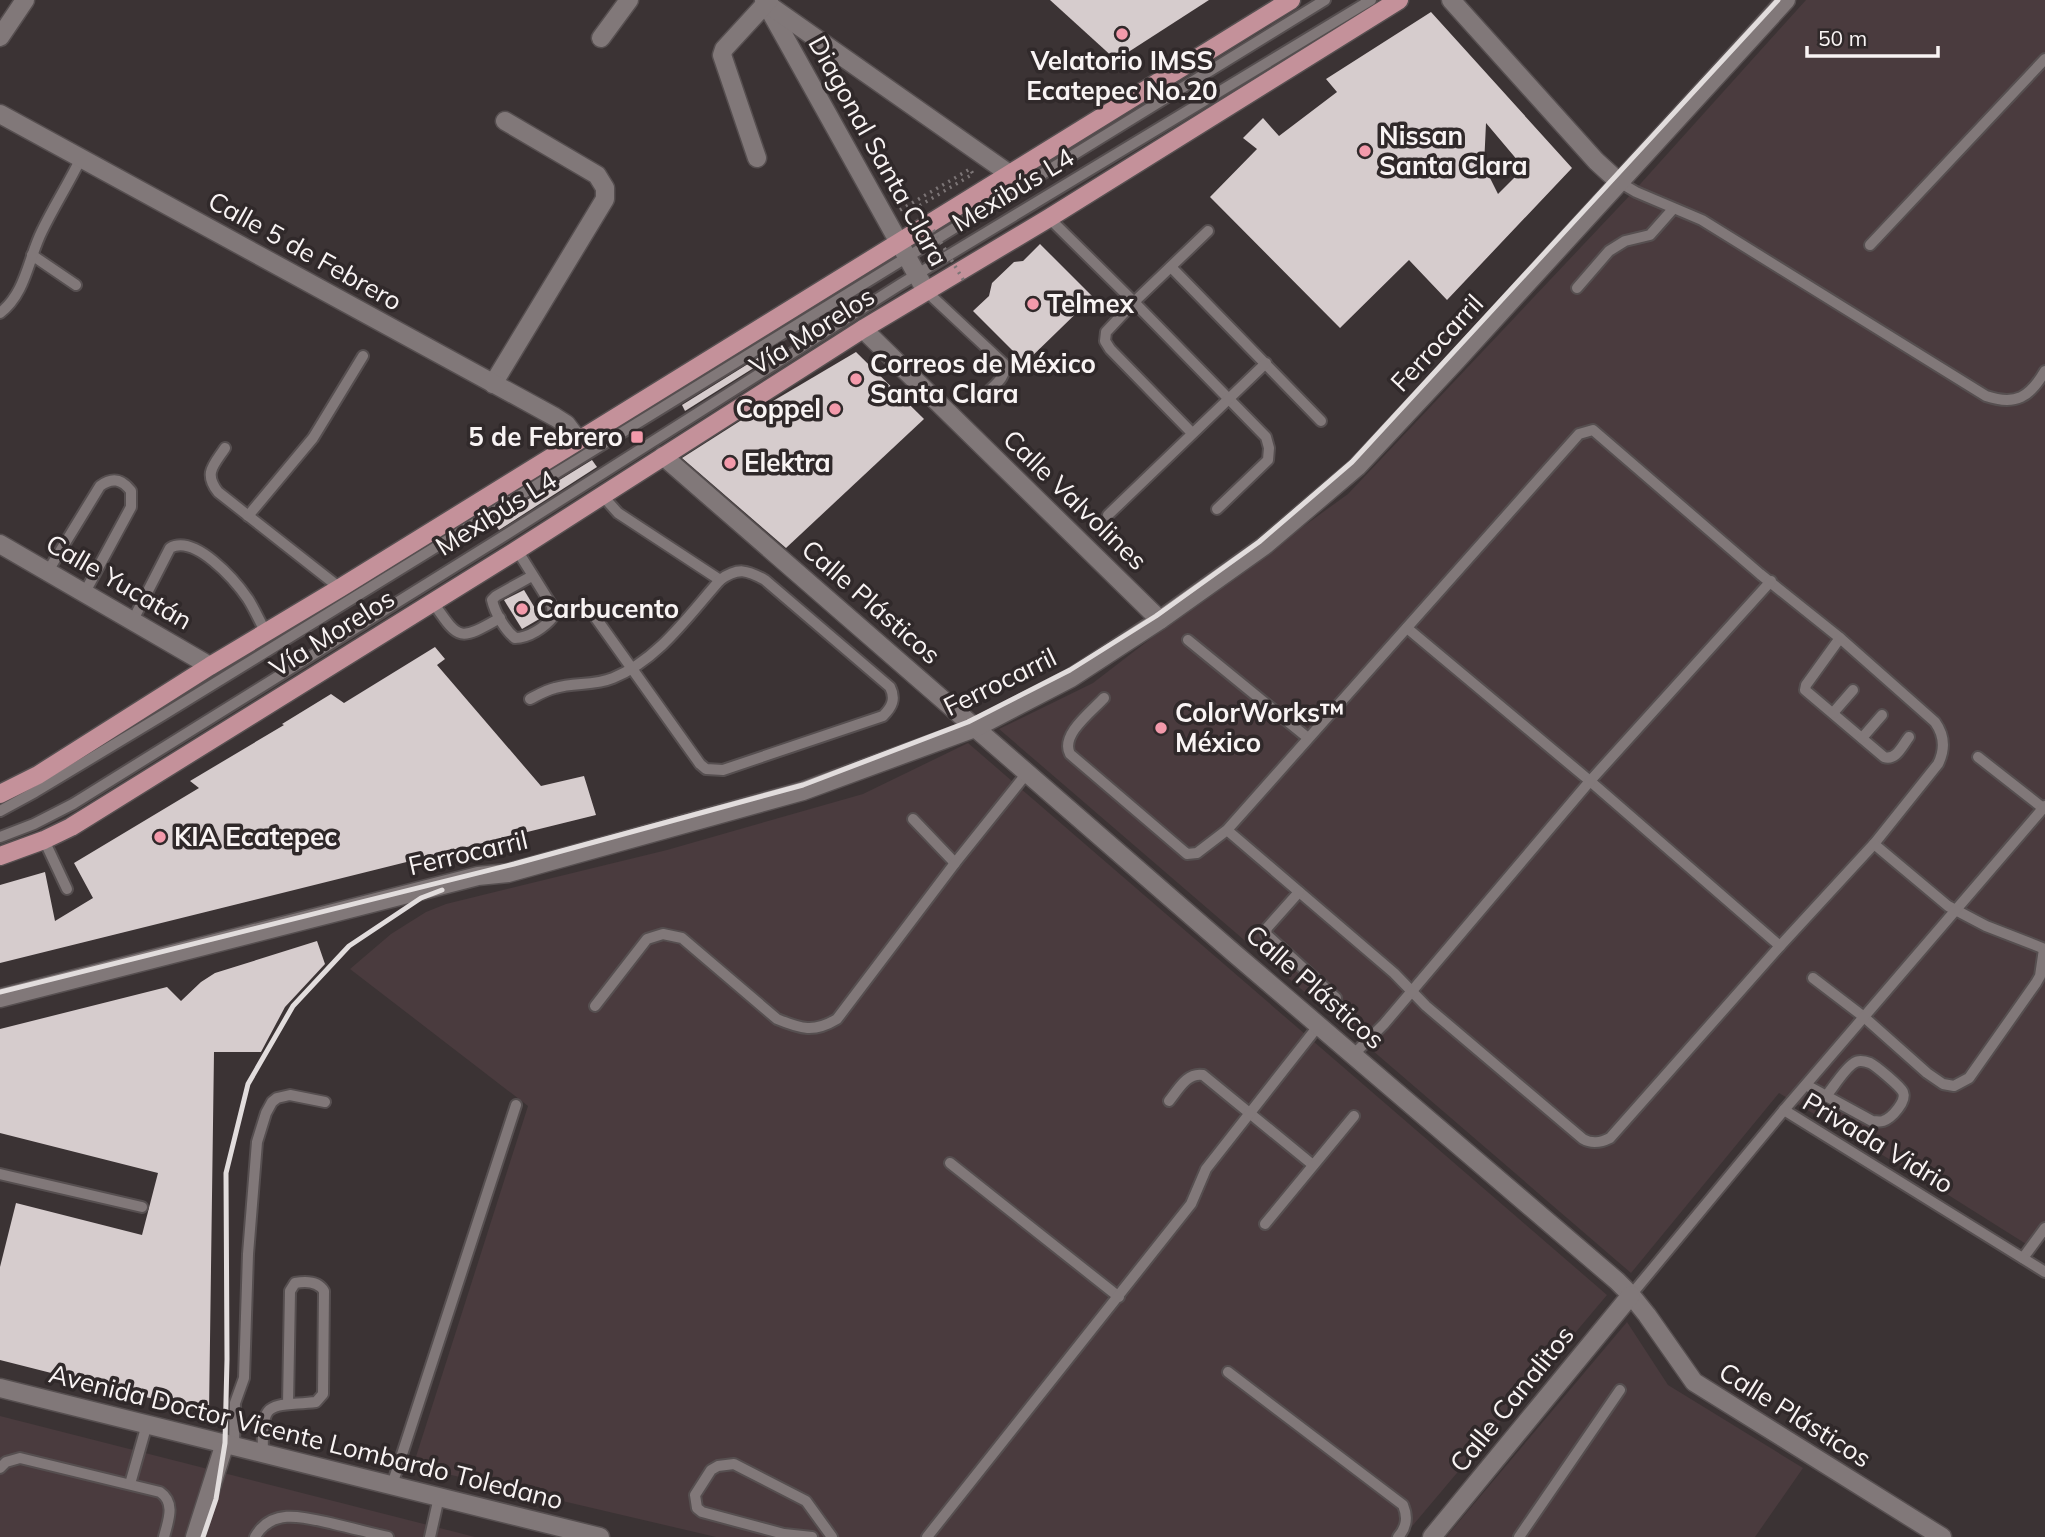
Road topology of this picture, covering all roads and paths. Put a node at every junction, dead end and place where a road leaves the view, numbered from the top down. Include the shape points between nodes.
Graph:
1 (25, 0) edge
2 (629, 0) edge
3 (1291, 0) edge
4 (1325, 0) edge
5 (1371, 0) edge
6 (1399, 0) edge
7 (1451, 0) edge
8 (1786, 0) edge
9 (765, 1) edge
10 (0, 37) edge
11 (600, 38) dead end
12 (2045, 59) edge
13 (0, 114) edge
14 (505, 121) dead end
15 (81, 158) junction
16 (757, 158) dead end
17 (1011, 174) junction
18 (1619, 182) junction
19 (1672, 209) junction
20 (886, 218) junction
21 (1049, 218) junction
22 (1208, 231) dead end
23 (1870, 245) dead end
24 (903, 251) junction
25 (32, 256) junction
26 (1171, 267) junction
27 (916, 275) junction
28 (964, 281) dead end
29 (76, 285) dead end
30 (1577, 288) dead end
31 (926, 291) junction
32 (1135, 302) junction
33 (0, 313) edge
34 (863, 329) junction
35 (363, 356) dead end
36 (1266, 363) junction
37 (2045, 371) edge
38 (493, 384) junction
39 (989, 391) dead end
40 (1228, 398) junction
41 (1321, 421) dead end
42 (1192, 433) junction
43 (578, 440) junction
44 (225, 449) dead end
45 (663, 456) junction
46 (602, 495) junction
47 (1217, 509) dead end
48 (1108, 515) dead end
49 (248, 516) junction
50 (0, 544) edge
51 (517, 550) junction
52 (48, 571) junction
53 (532, 576) junction
54 (720, 580) junction
55 (1772, 581) junction
56 (340, 588) junction
57 (85, 592) junction
58 (432, 601) junction
59 (588, 607) dead end
60 (500, 618) junction
61 (133, 620) junction
62 (1160, 620) junction
63 (1406, 628) junction
64 (266, 633) junction
65 (1840, 638) junction
66 (1188, 640) dead end
67 (210, 666) junction
68 (630, 668) junction
69 (1853, 690) dead end
70 (1104, 698) dead end
71 (530, 699) dead end
72 (1833, 713) junction
73 (1882, 715) dead end
74 (975, 728) junction
75 (1909, 737) dead end
76 (1308, 738) junction
77 (1862, 738) junction
78 (1978, 757) dead end
79 (1027, 773) junction
80 (1590, 781) junction
81 (0, 794) edge
82 (2044, 807) edge
83 (0, 811) edge
84 (913, 819) dead end
85 (1227, 830) junction
86 (0, 837) edge
87 (44, 840) junction
88 (1874, 844) junction
89 (0, 856) edge
90 (955, 863) junction
91 (66, 889) dead end
92 (1299, 892) junction
93 (1956, 911) junction
94 (1780, 946) junction
95 (2045, 949) edge
96 (1813, 978) dead end
97 (1412, 991) junction
98 (0, 998) edge
99 (1336, 998) dead end
100 (595, 1006) dead end
101 (1864, 1017) junction
102 (1319, 1025) junction
103 (1353, 1055) junction
104 (1806, 1085) junction
105 (1826, 1096) junction
106 (326, 1101) dead end
107 (1169, 1101) dead end
108 (516, 1105) dead end
109 (1784, 1110) junction
110 (1249, 1113) junction
111 (1354, 1116) dead end
112 (950, 1163) dead end
113 (1312, 1165) junction
114 (0, 1174) edge
115 (142, 1207) dead end
116 (1265, 1224) dead end
117 (2045, 1228) edge
118 (2024, 1258) junction
119 (2045, 1272) edge
120 (1632, 1295) junction
121 (1119, 1297) junction
122 (1228, 1372) dead end
123 (0, 1388) edge
124 (1620, 1390) dead end
125 (288, 1404) junction
126 (147, 1424) junction
127 (230, 1444) junction
128 (263, 1452) junction
129 (0, 1468) edge
130 (130, 1483) junction
131 (392, 1485) junction
132 (439, 1497) junction
133 (164, 1537) edge
134 (195, 1537) edge
135 (255, 1537) edge
136 (388, 1537) edge
137 (430, 1537) edge
138 (600, 1537) edge
139 (812, 1537) edge
140 (832, 1537) edge
141 (927, 1537) edge
142 (1398, 1537) edge
143 (1433, 1537) edge
144 (1519, 1537) edge
145 (1942, 1537) edge

1 - 10 street
2 - 11 street
3 - 17 main road, Vía Morelos
4 - 24 lane, Mexibús L4
5 - 27 lane, Mexibús L4
6 - 21 main road, Vía Morelos
7 - 18 street
8 - 18 street, Ferrocarril
9 - 16 street via 722,55
9 - 17 street
9 - 20 street, Diagonal Santa Clara
12 - 23 lane
13 - 15 street, Calle 5 de Febrero
14 - 38 street via 597,175 605,199
15 - 25 lane
15 - 38 street, Calle 5 de Febrero
17 - 24 main road, Vía Morelos
18 - 19 lane
18 - 62 street, Ferrocarril via 1357,467 1264,546
19 - 30 lane via 1650,235 1609,251
19 - 37 lane via 1702,220 1986,396 2008,401 2027,394
20 - 24 street, Diagonal Santa Clara
20 - 28 path, bridge via 970,169 972,174 919,206
21 - 31 main road, Vía Morelos
21 - 32 lane
22 - 26 lane
24 - 27 street, Diagonal Santa Clara
24 - 43 main road, Vía Morelos
24 - 83 lane, Mexibús L4 via 163,715
25 - 29 lane
25 - 33 lane via 20,288
26 - 32 lane
26 - 36 lane
27 - 31 street, Diagonal Santa Clara
27 - 86 lane, Mexibús L4 via 73,804
31 - 34 main road, Vía Morelos
31 - 39 lane via 1003,364 1002,379
32 - 40 lane
32 - 42 lane via 1106,332 1107,344
34 - 45 main road, Vía Morelos
34 - 62 street, Calle Valvolines
35 - 49 lane via 313,438
36 - 40 lane
36 - 41 lane
38 - 43 street, Calle 5 de Febrero via 566,424
40 - 42 lane
40 - 47 lane via 1266,437 1269,454
42 - 48 lane
43 - 56 main road, Vía Morelos
44 - 49 lane via 211,470 210,481
45 - 46 main road, Vía Morelos
45 - 74 street, Calle Plásticos
46 - 51 main road, Vía Morelos
46 - 54 lane via 618,513
49 - 56 lane
50 - 52 street, Calle Yucatán
51 - 53 lane
51 - 58 main road, Vía Morelos
52 - 57 street, Calle Yucatán
52 - 57 lane via 100,486 110,480 121,482 131,491 131,507
53 - 60 lane via 493,598
53 - 60 lane via 552,606 551,620 525,637 515,638
54 - 68 lane via 659,649
54 - 68 lane via 746,571 765,580 890,687 893,701 889,709 883,716 730,768 706,769
55 - 63 lane via 1599,433 1588,430 1579,434
55 - 65 lane
55 - 80 lane
56 - 64 main road, Vía Morelos
57 - 61 street, Calle Yucatán
58 - 60 lane via 451,629 460,634 474,633
58 - 87 main road, Vía Morelos
59 - 68 lane
61 - 64 lane via 170,548 180,545 208,557 225,572
61 - 67 street, Calle Yucatán
62 - 74 street, Ferrocarril via 1071,678
63 - 76 lane
63 - 80 lane
64 - 67 main road, Vía Morelos
65 - 72 lane via 1805,687
65 - 88 lane via 1935,722 1943,742 1938,764
66 - 76 lane
67 - 81 main road, Vía Morelos via 38,775
68 - 71 lane via 613,678 554,688
69 - 72 lane
70 - 85 lane via 1070,735 1070,754 1186,854 1197,853
72 - 77 lane
73 - 77 lane
74 - 79 street, Calle Plásticos
74 - 98 street, Ferrocarril via 764,803 508,873 478,876
75 - 77 lane via 1889,758
76 - 85 lane
78 - 82 lane
79 - 90 lane
79 - 102 street, Calle Plásticos
80 - 94 lane
80 - 97 lane
82 - 93 lane
84 - 90 lane
85 - 92 lane
87 - 89 main road, Vía Morelos
87 - 91 lane
88 - 93 lane
88 - 94 lane
90 - 100 lane via 837,1019 824,1027 796,1027 777,1019 682,938 663,934 646,939
92 - 97 lane
92 - 99 lane via 1266,934
93 - 95 lane
93 - 101 lane
94 - 97 lane via 1610,1138 1595,1143 1583,1139
95 - 101 lane via 2031,993 1969,1078 1954,1086 1927,1073
96 - 101 lane
97 - 103 lane
101 - 104 lane
102 - 103 street, Calle Plásticos
102 - 110 lane
103 - 120 street, Calle Plásticos
104 - 105 lane
104 - 109 lane
105 - 105 lane via 1877,1122 1889,1118 1903,1096 1900,1088 1870,1063 1860,1061 1852,1064
106 - 127 lane via 290,1095 278,1098 266,1113 257,1142 244,1377
107 - 110 lane via 1190,1076 1200,1074
108 - 131 lane
109 - 118 lane, Privada Vidrio
109 - 120 lane, Privada Vidrio
110 - 113 lane
110 - 121 lane via 1206,1169 1191,1204
111 - 113 lane
112 - 121 lane
113 - 116 lane
114 - 115 lane
117 - 118 lane
118 - 119 lane, Privada Vidrio
120 - 143 street, Calle Canalitos
120 - 145 street, Calle Plásticos via 1694,1382
121 - 141 lane
122 - 142 lane via 1403,1505 1406,1519
123 - 126 street, Avenida Doctor Vicente Lombardo Toledano
124 - 144 lane
125 - 125 lane via 316,1402 324,1389 324,1291 314,1283 295,1283 290,1291
125 - 128 lane via 272,1408 263,1419
126 - 127 street, Avenida Doctor Vicente Lombardo Toledano
126 - 130 lane
127 - 128 street, Avenida Doctor Vicente Lombardo Toledano
127 - 134 street
128 - 131 street, Avenida Doctor Vicente Lombardo Toledano
129 - 130 lane via 20,1458
130 - 133 lane via 168,1499 170,1514
131 - 132 street, Avenida Doctor Vicente Lombardo Toledano
132 - 137 lane
132 - 138 street, Avenida Doctor Vicente Lombardo Toledano
135 - 136 lane via 271,1520 298,1516
139 - 140 lane via 702,1512 695,1495 711,1470 734,1464 806,1501

